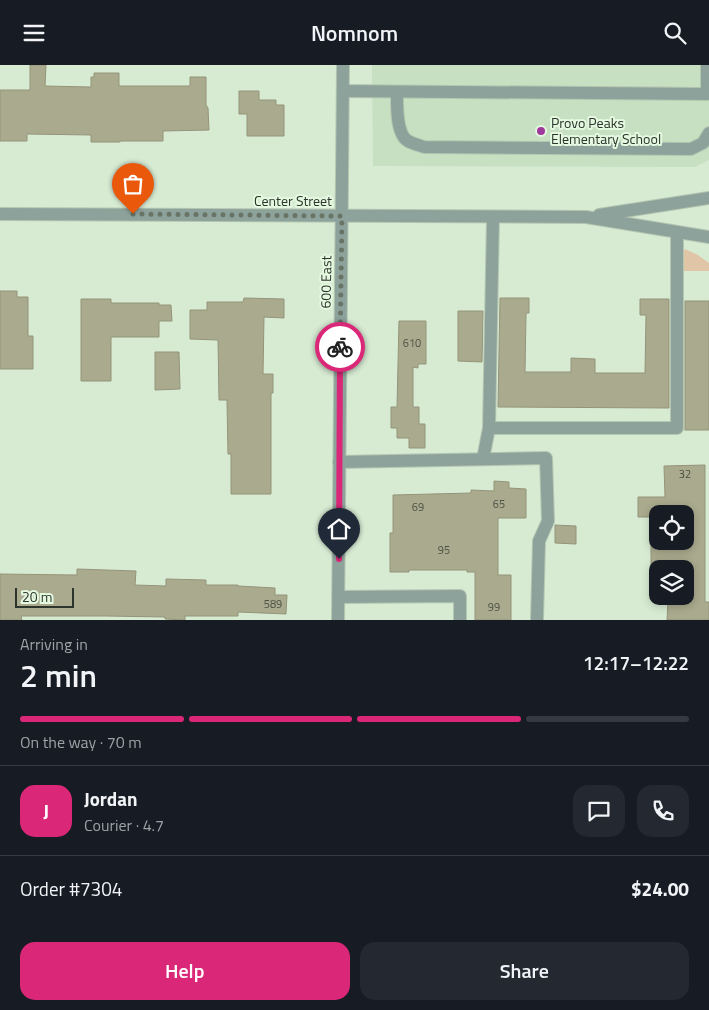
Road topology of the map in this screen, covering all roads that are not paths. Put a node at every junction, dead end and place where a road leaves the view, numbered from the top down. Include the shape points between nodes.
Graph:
1 (343, 65) edge
2 (707, 65) edge
3 (342, 91) junction
4 (397, 92) junction
5 (708, 96) edge
6 (709, 133) edge
7 (709, 198) edge
8 (0, 214) edge
9 (342, 216) junction
10 (493, 217) junction
11 (586, 217) junction
12 (677, 232) junction
13 (709, 237) edge
14 (489, 428) junction
15 (483, 459) junction
16 (339, 462) junction
17 (339, 597) junction
18 (338, 620) edge
19 (460, 620) edge
20 (537, 620) edge

1 - 3 street, 600 East
2 - 5 street
3 - 4 street
3 - 9 street, 600 East
4 - 5 street
4 - 6 street via 401,133 408,141 424,147 691,149 703,143
7 - 11 street, Center Street
8 - 9 street, Center Street
9 - 10 street, Center Street
9 - 16 street, 600 East
10 - 11 street, Center Street
10 - 14 street
11 - 12 street, Center Street
12 - 13 street, Center Street
12 - 14 street via 677,428
14 - 15 street
15 - 16 street
15 - 20 street via 546,459 548,521 539,541
16 - 17 street, 600 East
17 - 18 street, 600 East
17 - 19 street via 460,596

